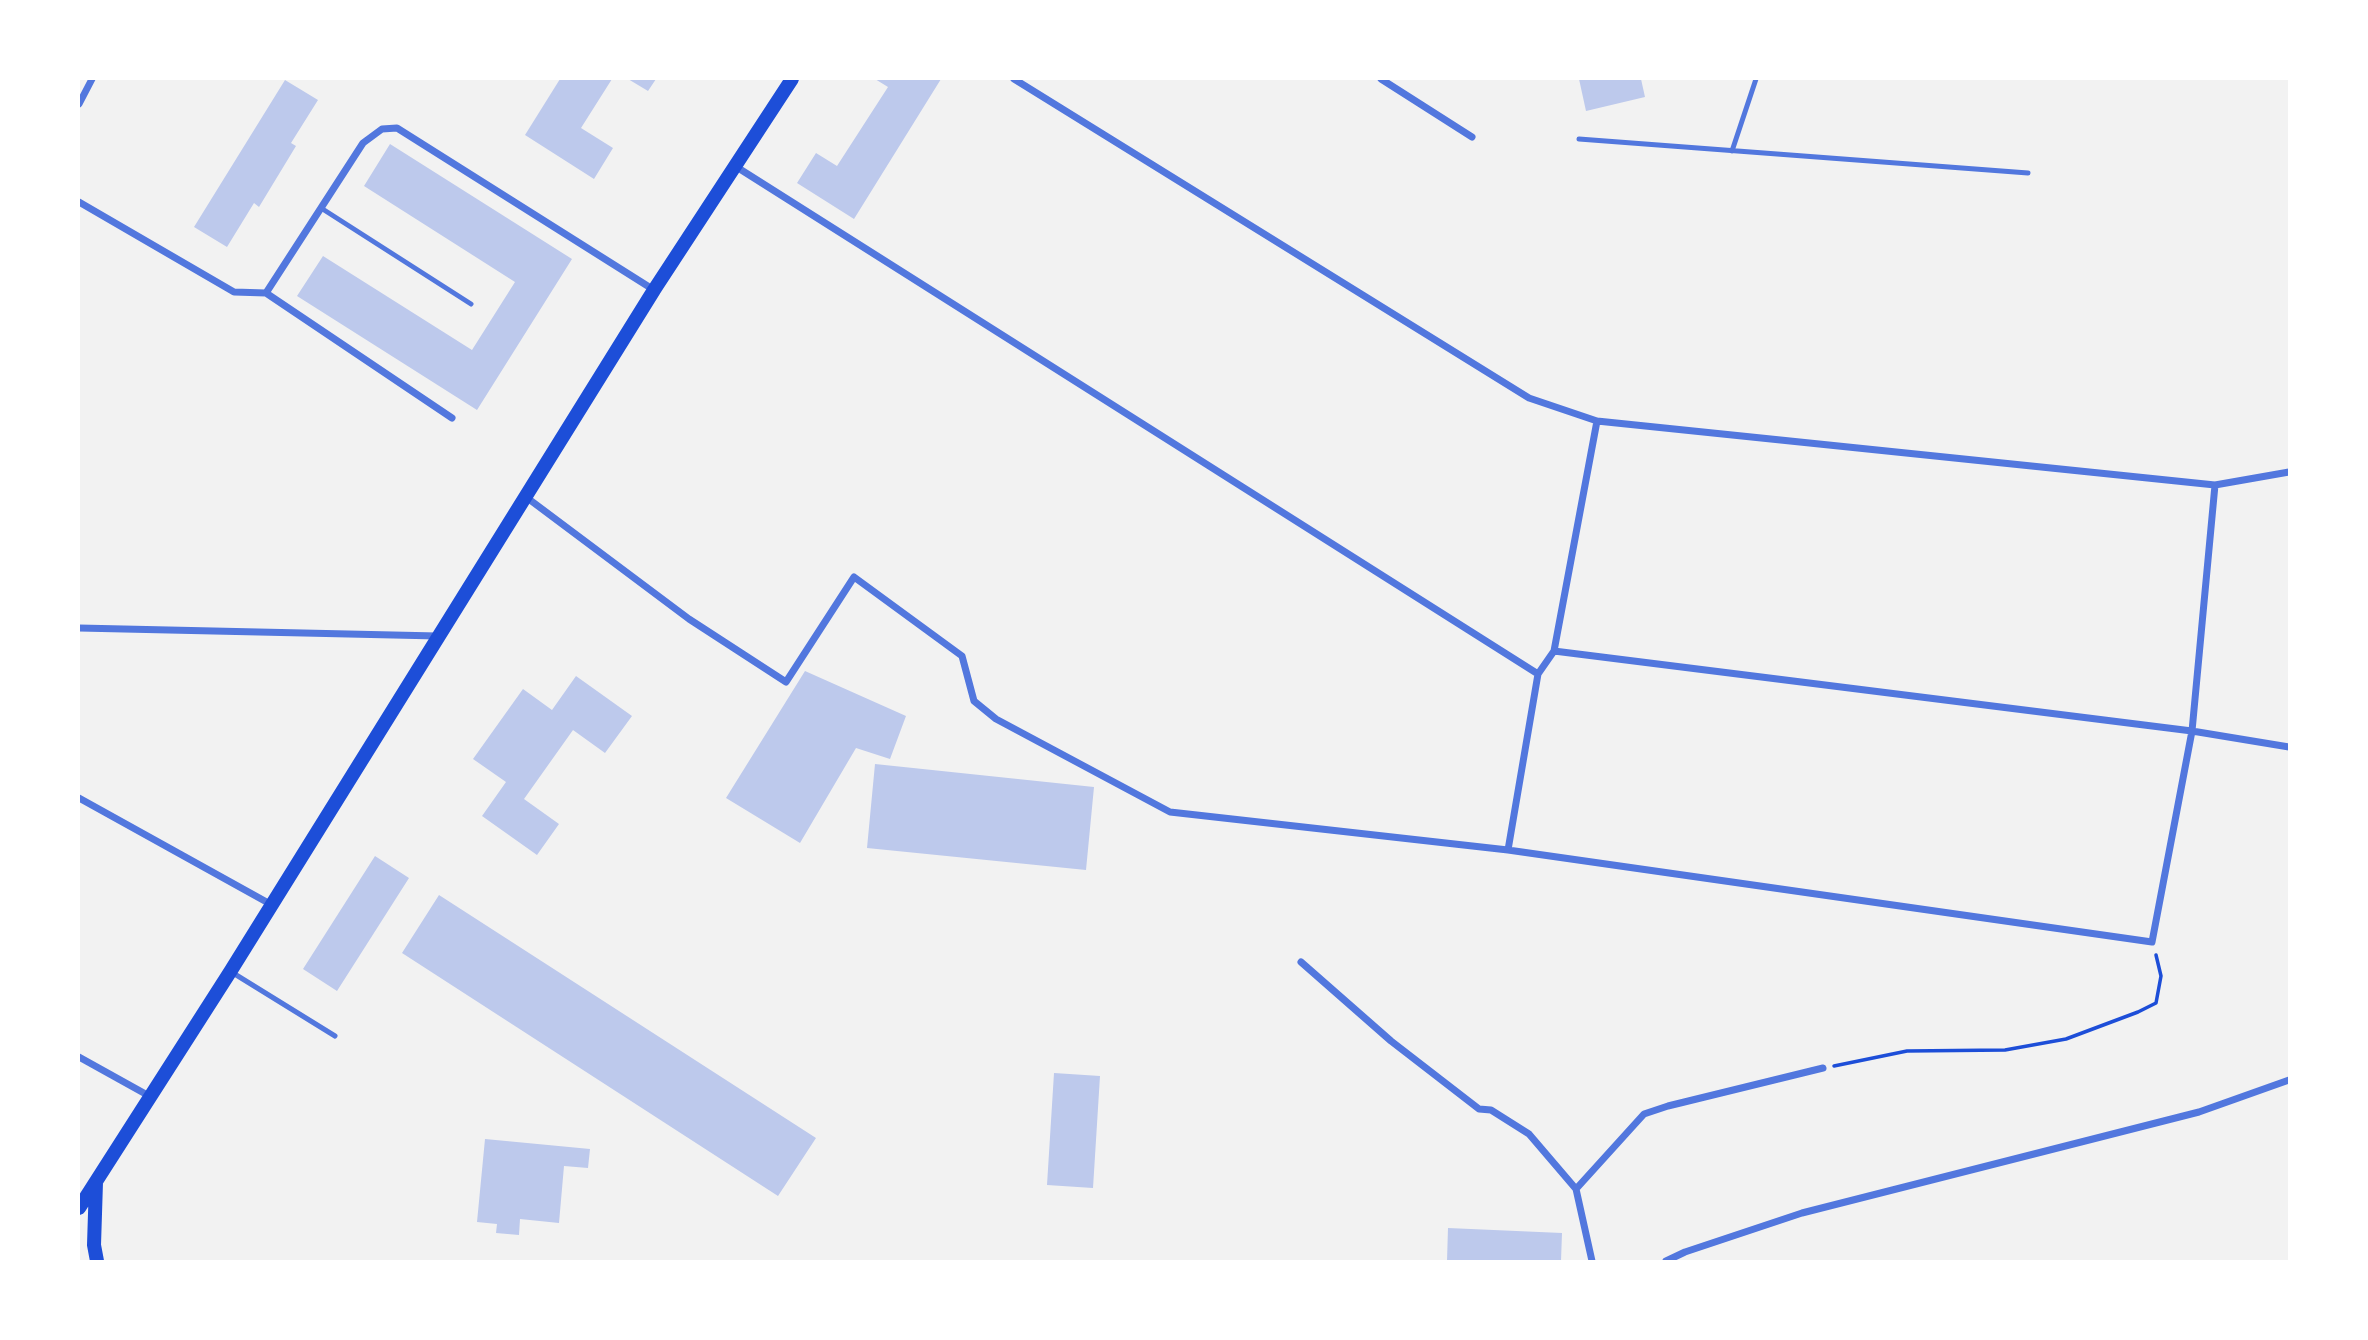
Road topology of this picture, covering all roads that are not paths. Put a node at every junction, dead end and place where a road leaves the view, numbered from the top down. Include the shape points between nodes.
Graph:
1 (92, 79) edge
2 (792, 79) edge
3 (1014, 79) edge
4 (1381, 79) edge
5 (1756, 79) edge
6 (79, 104) edge
7 (1472, 137) dead end
8 (1579, 139) dead end
9 (1732, 151) junction
10 (735, 166) junction
11 (2028, 173) dead end
12 (79, 202) edge
13 (321, 208) junction
14 (654, 290) junction
15 (266, 293) junction
16 (471, 303) dead end
17 (452, 418) dead end
18 (1597, 421) junction
19 (2289, 472) edge
20 (2215, 485) junction
21 (526, 497) junction
22 (79, 628) edge
23 (438, 636) junction
24 (1553, 651) junction
25 (1538, 674) junction
26 (2192, 731) junction
27 (2289, 747) edge
28 (79, 798) edge
29 (1508, 850) junction
30 (272, 905) junction
31 (1301, 962) dead end
32 (230, 971) junction
33 (335, 1036) dead end
34 (79, 1057) edge
35 (1823, 1068) road end
36 (2289, 1080) edge
37 (151, 1097) junction
38 (97, 1180) junction
39 (1576, 1189) junction
40 (79, 1208) edge
41 (97, 1261) edge
42 (1592, 1261) edge
43 (1666, 1261) edge

1 - 6 street
2 - 10 main road
3 - 18 street via 1529,398
4 - 7 street
5 - 9 lane
8 - 9 lane
9 - 11 lane
10 - 14 main road
10 - 25 street
12 - 15 street via 234,292
13 - 14 street via 363,143 382,129 397,128
13 - 15 street
13 - 16 lane
14 - 21 main road
15 - 17 street
18 - 20 street
18 - 24 street
19 - 20 street
20 - 26 street
21 - 23 main road
21 - 29 street via 689,619 786,682 854,577 962,656 974,701 996,719 1170,812
22 - 23 street
23 - 30 main road
24 - 25 street
24 - 26 street
25 - 29 street
26 - 27 street
26 - 29 street via 2152,942
28 - 30 street
30 - 32 main road
31 - 39 street via 1391,1041 1479,1109 1491,1110 1529,1134
32 - 33 lane
32 - 37 main road
34 - 37 street
35 - 39 street via 1644,1114
36 - 43 street via 2199,1112 1802,1213
37 - 38 main road
38 - 40 main road
38 - 41 main road
39 - 42 street

